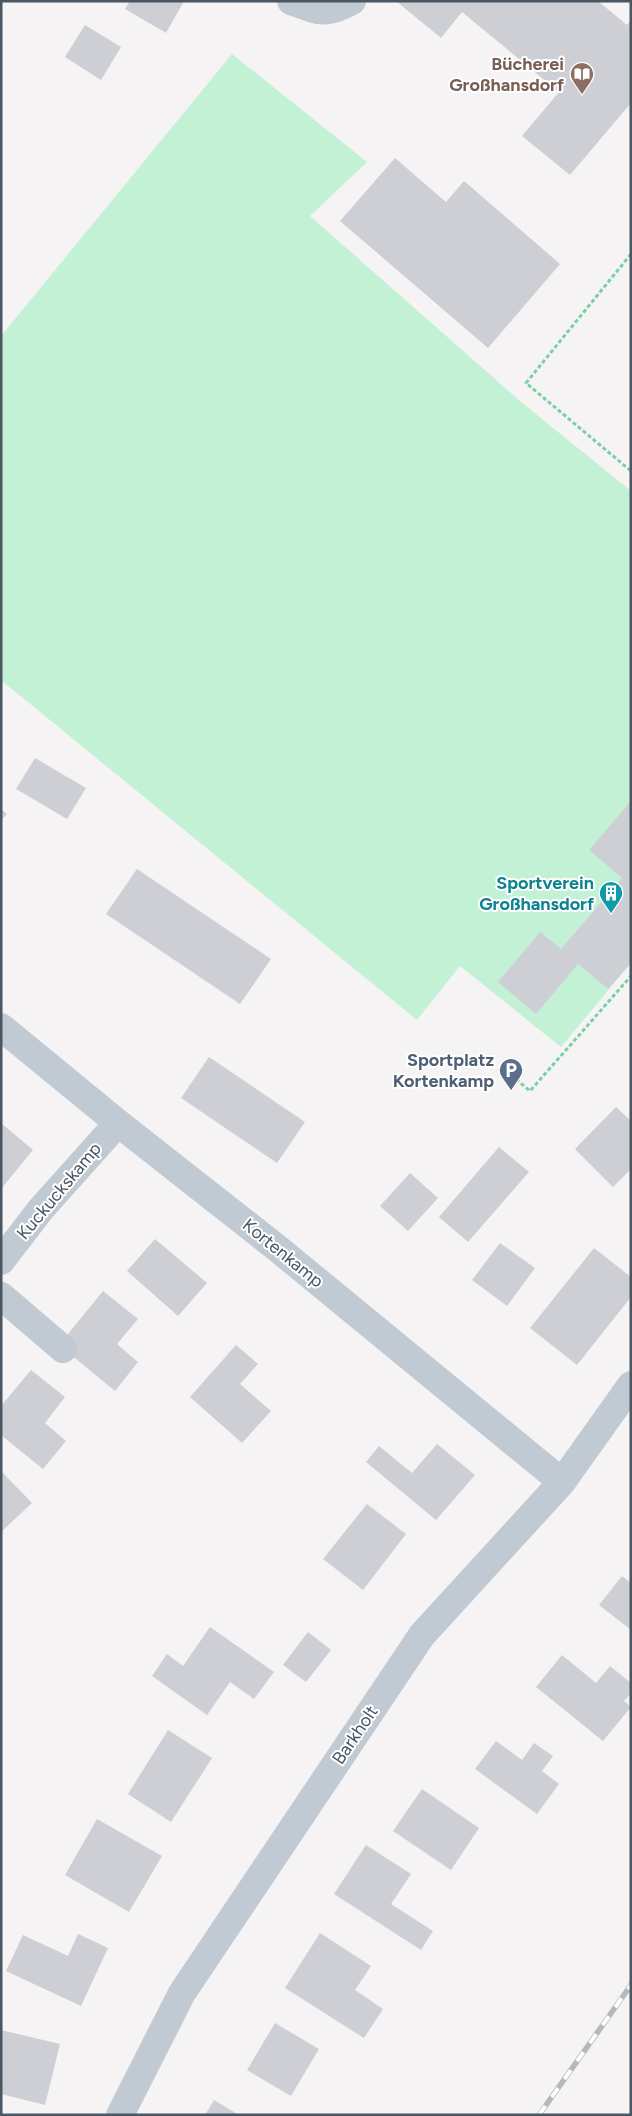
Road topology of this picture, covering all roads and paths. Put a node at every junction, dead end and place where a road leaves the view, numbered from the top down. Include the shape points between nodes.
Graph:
1 (291, 1) edge
2 (352, 1) edge
3 (631, 254) edge
4 (631, 471) edge
5 (631, 976) edge
6 (1, 1026) edge
7 (511, 1075) dead end
8 (118, 1123) junction
9 (1, 1261) edge
10 (1, 1296) edge
11 (62, 1349) dead end
12 (631, 1385) edge
13 (562, 1482) junction
14 (120, 2115) edge

1 - 2 street via 321,12 338,9
3 - 4 path via 526,383
5 - 7 path via 530,1091
6 - 8 street, Kortenkamp
8 - 9 street, Kuckuckskamp via 41,1209
8 - 13 street, Kortenkamp via 277,1248
10 - 11 street
12 - 13 street, Barkholt
13 - 14 street, Barkholt via 422,1635 182,1993

